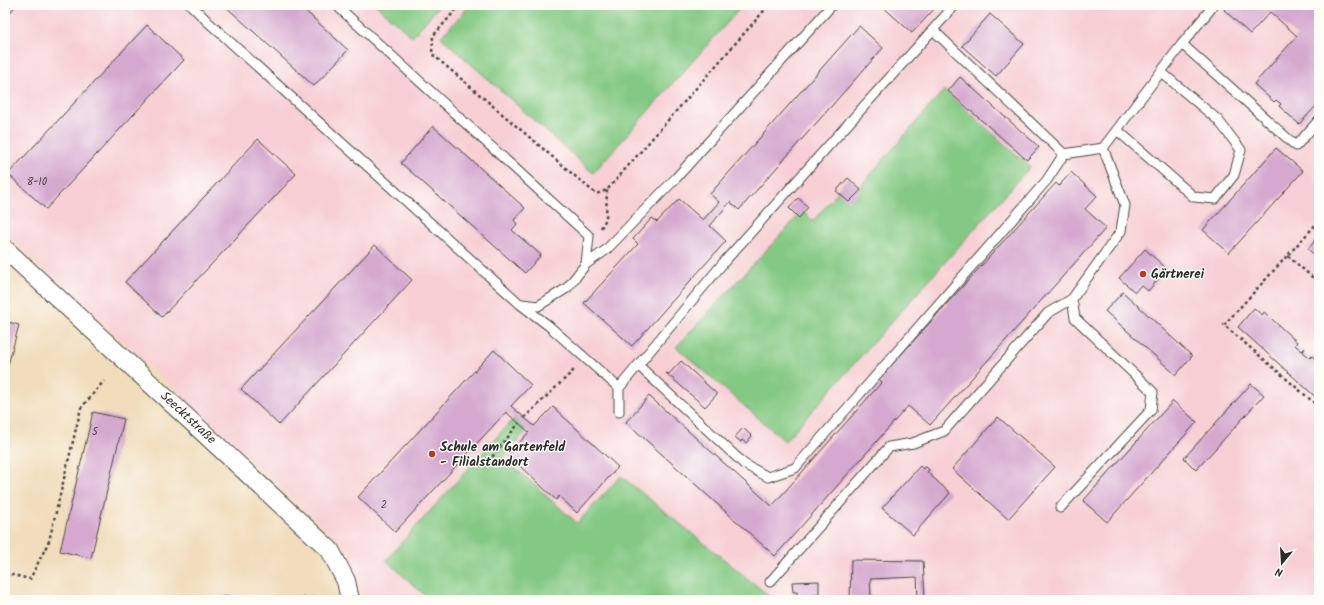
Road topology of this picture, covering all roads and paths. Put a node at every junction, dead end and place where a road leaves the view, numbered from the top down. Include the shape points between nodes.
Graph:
1 (191, 5) edge
2 (336, 5) edge
3 (460, 5) edge
4 (769, 5) edge
5 (832, 5) edge
6 (956, 5) edge
7 (1214, 5) edge
8 (933, 30) junction
9 (1182, 44) junction
10 (1161, 72) junction
11 (1319, 120) edge
12 (1116, 130) junction
13 (1103, 148) junction
14 (1064, 154) junction
15 (1319, 221) edge
16 (5, 249) edge
17 (1288, 256) junction
18 (586, 264) junction
19 (1319, 283) edge
20 (1072, 299) junction
21 (520, 304) junction
22 (638, 365) junction
23 (574, 370) dead end
24 (104, 381) dead end
25 (619, 388) junction
26 (1319, 407) edge
27 (619, 412) dead end
28 (524, 418) dead end
29 (519, 423) dead end
30 (473, 463) dead end
31 (1060, 508) dead end
32 (5, 573) edge
33 (770, 582) dead end
34 (350, 600) edge

1 - 21 lane
2 - 18 lane via 589,236
3 - 4 path via 433,36 432,54 596,194 607,190
5 - 18 lane via 676,178 606,250
6 - 8 lane
7 - 9 lane
8 - 14 lane
8 - 22 lane via 724,262
9 - 10 lane
9 - 11 lane via 1296,146
10 - 12 lane
10 - 12 lane via 1218,120 1241,150 1234,174 1215,199 1194,197
12 - 13 lane
13 - 14 lane
13 - 20 lane via 1125,205 1121,230
14 - 22 lane via 1047,180 795,468 768,477 744,464
15 - 17 path
16 - 34 street, Seecktstraße via 330,550 346,581
17 - 19 path
17 - 26 path via 1224,325
18 - 21 lane via 567,288 538,306
20 - 31 lane via 1075,318 1153,392 1151,410
20 - 33 lane via 1048,313 944,431 913,443 889,447
21 - 25 lane
22 - 25 lane
23 - 28 path
24 - 32 path via 81,408 49,541 30,580
25 - 27 lane
29 - 30 path via 485,466

